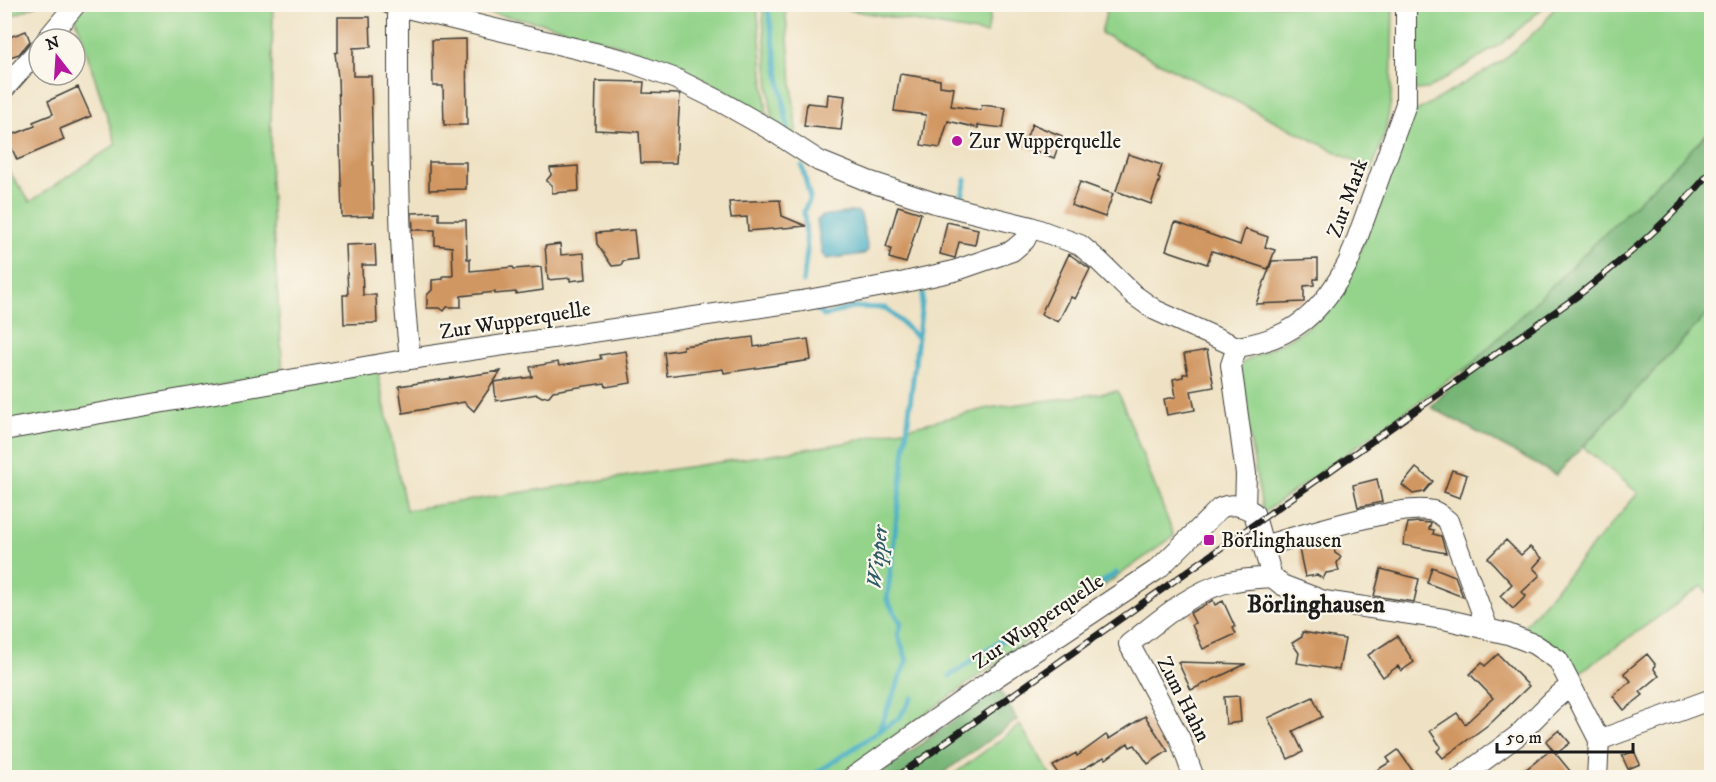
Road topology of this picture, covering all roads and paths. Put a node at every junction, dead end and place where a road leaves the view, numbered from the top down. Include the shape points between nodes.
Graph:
1 (76, 4) edge
2 (1406, 4) edge
3 (394, 6) edge
4 (57, 27) edge
5 (27, 63) edge
6 (4, 89) edge
7 (1031, 227) junction
8 (1237, 347) junction
9 (410, 359) junction
10 (4, 430) edge
11 (1245, 508) junction
12 (1263, 546) junction
13 (1272, 577) junction
14 (1488, 628) junction
15 (1571, 685) junction
16 (1712, 699) edge
17 (1599, 740) junction
18 (852, 777) edge
19 (1194, 777) edge
20 (1460, 777) edge
21 (1597, 777) edge

1 - 4 street
2 - 8 street, Zur Mark via 1406,104 1338,284 1304,321 1258,344
3 - 7 street via 624,60 714,98 819,161 935,203
3 - 9 street via 398,171
5 - 6 street
7 - 8 street via 1080,245 1155,310
7 - 9 street, Zur Wupperquelle via 1025,240 1012,251 954,271 905,282
8 - 11 street via 1231,365 1246,474
9 - 10 street, Zur Wupperquelle
11 - 12 street via 1254,513
11 - 18 street, Zur Wupperquelle via 1231,504 1220,508 1158,569
12 - 13 street
12 - 14 street via 1391,513 1411,509 1434,511 1448,521
13 - 14 street via 1282,585 1324,601
13 - 19 street, Zum Hahn via 1224,584 1201,593 1129,644 1180,739
14 - 15 street via 1534,644 1558,660
15 - 17 street
15 - 20 street via 1517,736
16 - 17 street
17 - 21 street

